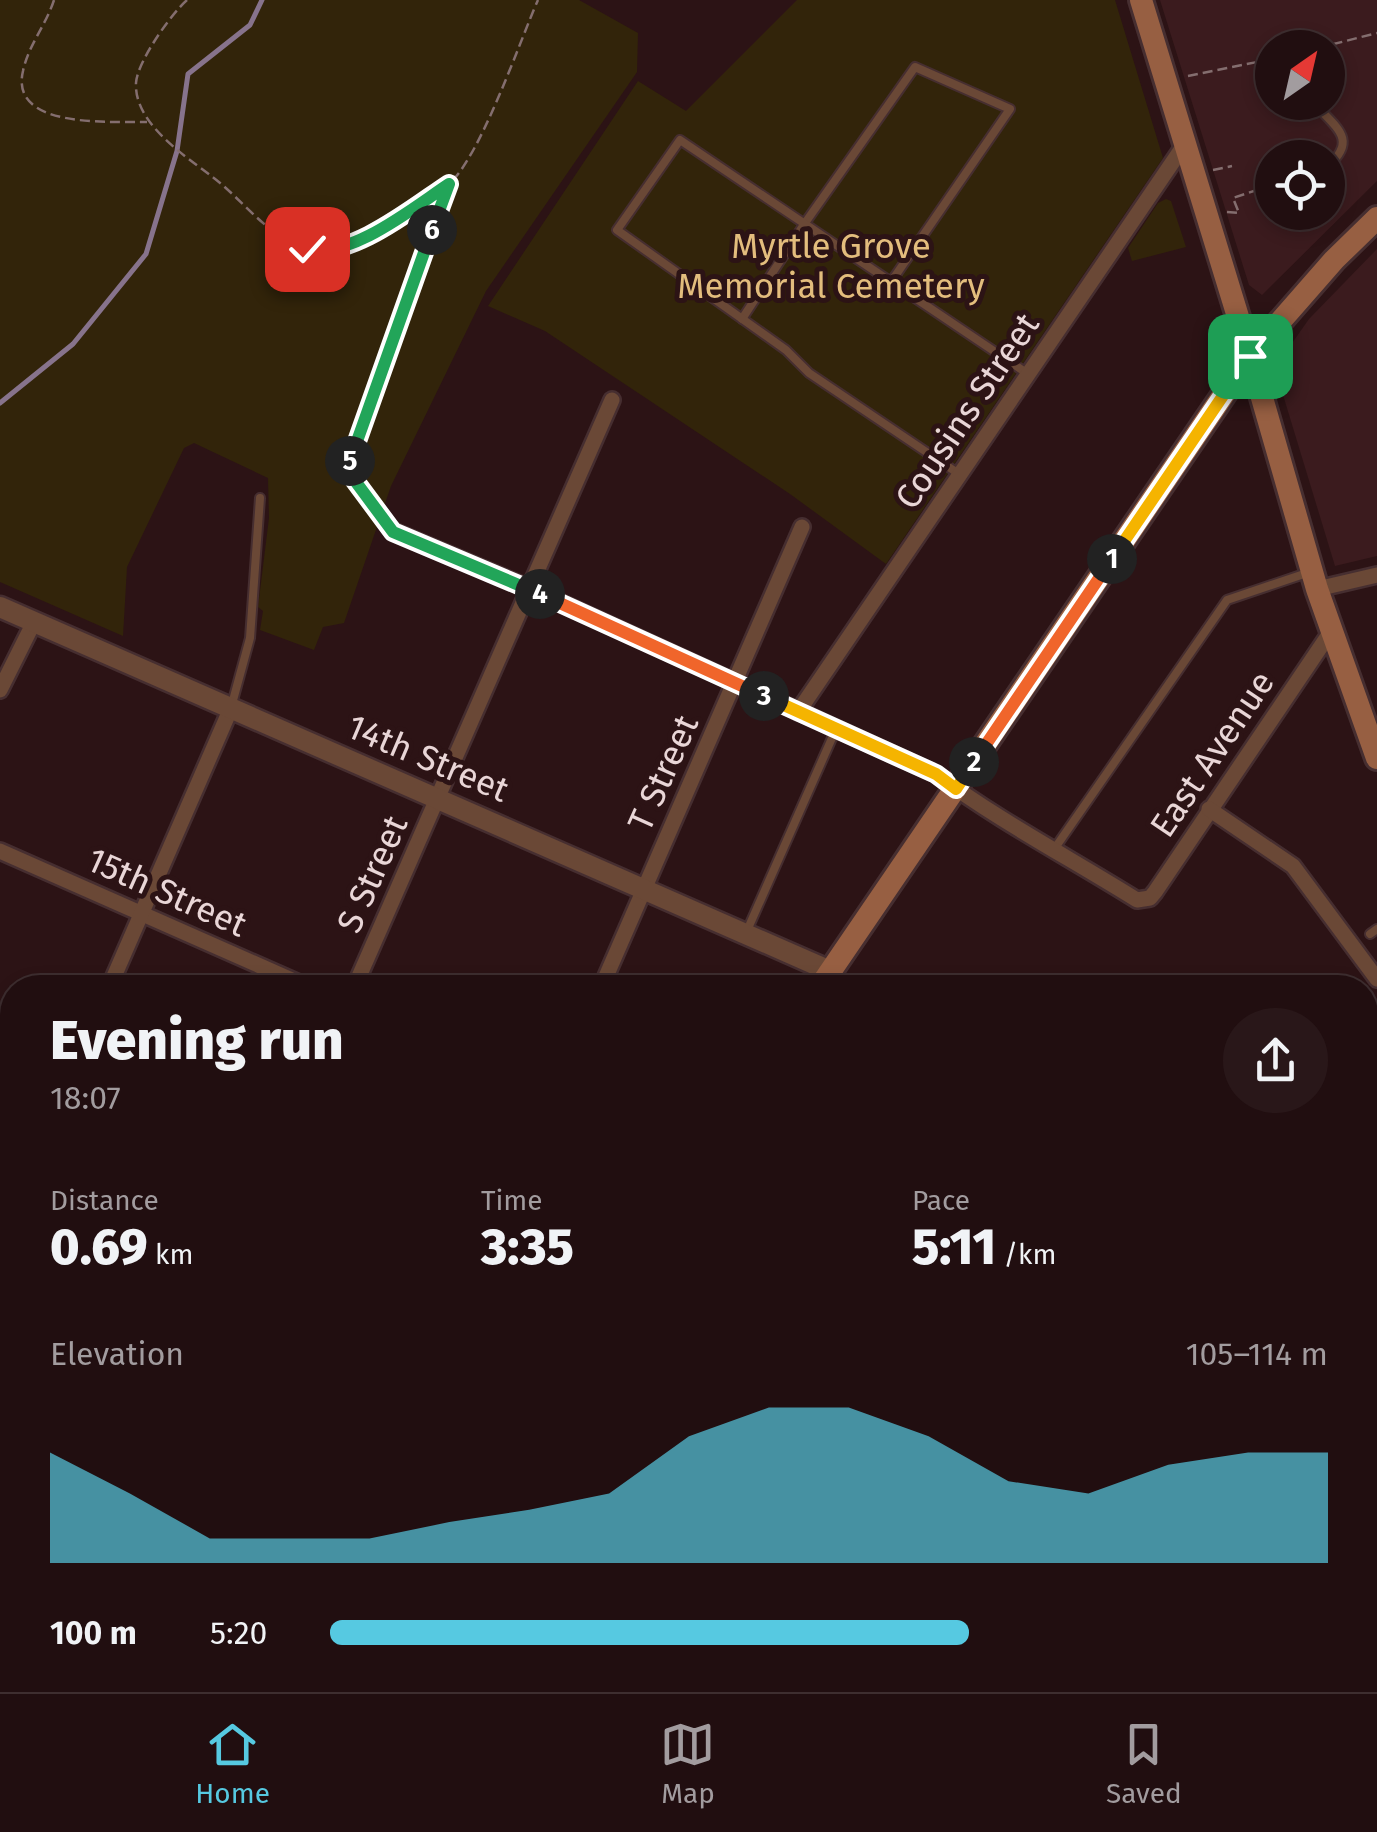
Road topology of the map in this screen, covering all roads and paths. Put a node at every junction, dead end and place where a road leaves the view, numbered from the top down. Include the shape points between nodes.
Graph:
1 (54, 0) edge
2 (187, 0) edge
3 (538, 0) edge
4 (1140, 0) edge
5 (1377, 33) edge
6 (1345, 41) edge
7 (1255, 62) edge
8 (1182, 78) dead end
9 (149, 122) junction
10 (1184, 144) junction
11 (1232, 166) dead end
12 (1212, 170) dead end
13 (449, 184) junction
14 (1255, 191) edge
15 (1225, 212) dead end
16 (1377, 218) edge
17 (805, 223) junction
18 (891, 282) junction
19 (742, 319) junction
20 (1250, 356) junction
21 (1028, 374) junction
22 (612, 400) dead end
23 (960, 475) junction
24 (260, 498) dead end
25 (802, 527) dead end
26 (393, 532) joint
27 (1377, 575) edge
28 (1314, 580) junction
29 (530, 589) junction
30 (0, 607) edge
31 (34, 622) junction
32 (1330, 633) junction
33 (734, 682) junction
34 (0, 690) edge
35 (231, 708) junction
36 (798, 712) junction
37 (836, 729) junction
38 (1377, 758) edge
39 (956, 789) junction
40 (438, 798) junction
41 (1209, 810) junction
42 (1055, 848) junction
43 (0, 850) edge
44 (645, 888) junction
45 (142, 915) junction
46 (746, 933) junction
47 (115, 975) edge
48 (280, 975) edge
49 (360, 975) edge
50 (607, 975) edge
51 (818, 975) edge
52 (828, 975) edge
53 (1373, 975) edge

1 - 9 path via 21,75 36,108 65,119
2 - 9 path via 136,82
3 - 13 path via 482,130
4 - 10 main road
5 - 6 path
7 - 8 path
9 - 13 path via 260,220 313,250 350,244
10 - 20 main road
10 - 21 street, Cousins Street
11 - 12 path
13 - 26 path via 347,470
14 - 15 path via 1233,198 1239,213
16 - 20 main road
17 - 18 lane
17 - 18 lane via 915,67 1010,109
17 - 19 lane
17 - 19 lane via 680,140 617,230
18 - 21 lane
19 - 23 lane
20 - 28 main road
20 - 39 main road
21 - 23 street, Cousins Street
22 - 29 street, S Street
23 - 36 street, Cousins Street
24 - 35 lane via 250,638
25 - 33 street, T Street
26 - 29 street
27 - 28 street
28 - 32 main road
28 - 42 lane via 1227,600
29 - 33 street
29 - 40 street, S Street
30 - 31 street, 14th Street
31 - 34 street
31 - 35 street, 14th Street
32 - 38 main road
32 - 41 street, East Avenue
33 - 36 street
33 - 44 street, T Street
35 - 40 street, 14th Street
35 - 45 street
36 - 37 street
37 - 39 street
37 - 46 lane
39 - 42 street
39 - 52 main road
40 - 44 street, 14th Street
40 - 49 street, S Street
41 - 42 street, East Avenue via 1150,898 1137,900
41 - 53 street via 1293,866
43 - 45 street, 15th Street
44 - 46 street, 14th Street
44 - 50 street, T Street
45 - 47 street
45 - 48 street, 15th Street
46 - 51 street, 14th Street

